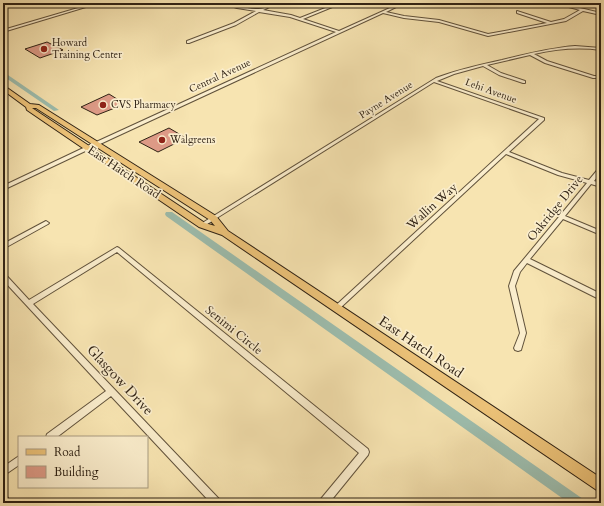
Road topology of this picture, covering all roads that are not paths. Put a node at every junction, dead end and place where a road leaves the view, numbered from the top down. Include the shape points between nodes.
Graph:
1 (98, 3) edge
2 (224, 3) edge
3 (277, 3) edge
4 (341, 3) edge
5 (403, 3) edge
6 (555, 3) edge
7 (582, 10) junction
8 (258, 11) junction
9 (382, 12) junction
10 (518, 12) dead end
11 (601, 14) edge
12 (301, 20) junction
13 (551, 23) junction
14 (3, 31) edge
15 (338, 32) junction
16 (188, 42) dead end
17 (601, 49) edge
18 (530, 54) junction
19 (484, 65) junction
20 (600, 77) edge
21 (434, 81) junction
22 (524, 82) dead end
23 (3, 87) edge
24 (29, 106) junction
25 (542, 119) joint
26 (96, 144) junction
27 (88, 148) junction
28 (507, 152) junction
29 (601, 169) edge
30 (590, 182) junction
31 (601, 184) edge
32 (3, 188) edge
33 (563, 217) junction
34 (213, 218) junction
35 (46, 223) dead end
36 (202, 225) junction
37 (225, 233) junction
38 (601, 233) edge
39 (3, 247) edge
40 (526, 260) junction
41 (3, 276) edge
42 (601, 297) edge
43 (29, 303) junction
44 (336, 308) junction
45 (518, 348) dead end
46 (112, 391) junction
47 (51, 436) edge
48 (18, 461) edge
49 (3, 472) edge
50 (601, 486) edge
51 (3, 498) edge
52 (6, 503) edge
53 (217, 503) edge
54 (323, 503) edge

1 - 14 street
2 - 8 street
3 - 8 street
4 - 12 street
5 - 9 street, Central Avenue
6 - 7 street
7 - 11 street
7 - 13 street via 568,19
8 - 12 street
8 - 16 street via 235,24
9 - 13 street via 439,21 488,36
9 - 15 street, Central Avenue
10 - 13 street
12 - 15 street
15 - 26 street, Central Avenue
17 - 18 street, Payne Avenue via 566,47
18 - 19 street, Payne Avenue
18 - 20 street via 546,62
19 - 21 street, Payne Avenue via 454,72
19 - 22 street via 500,74
21 - 25 street, Lehi Avenue
21 - 34 street, Payne Avenue
23 - 24 main road, East Hatch Road
24 - 26 main road, East Hatch Road via 37,106
24 - 27 main road, East Hatch Road via 29,109
25 - 28 street, Wallin Way
26 - 27 street, Central Avenue
26 - 34 main road, East Hatch Road
27 - 32 street, Central Avenue
27 - 36 main road, East Hatch Road
28 - 30 street via 560,174
28 - 44 street, Wallin Way
29 - 30 street, Oakridge Drive
30 - 31 street
30 - 33 street, Oakridge Drive
33 - 38 street
33 - 40 street, Oakridge Drive
34 - 36 street, Payne Avenue
34 - 37 main road, East Hatch Road
35 - 39 street
36 - 37 main road, East Hatch Road
37 - 44 main road, East Hatch Road
40 - 42 street
40 - 45 street, Oakridge Drive via 517,271 512,286 523,333
41 - 43 street, Glasgow Drive
43 - 46 street, Glasgow Drive
43 - 54 street, Senimi Circle via 117,249 365,452
44 - 50 main road, East Hatch Road
46 - 47 street
46 - 53 street, Glasgow Drive
48 - 49 street
51 - 52 street

